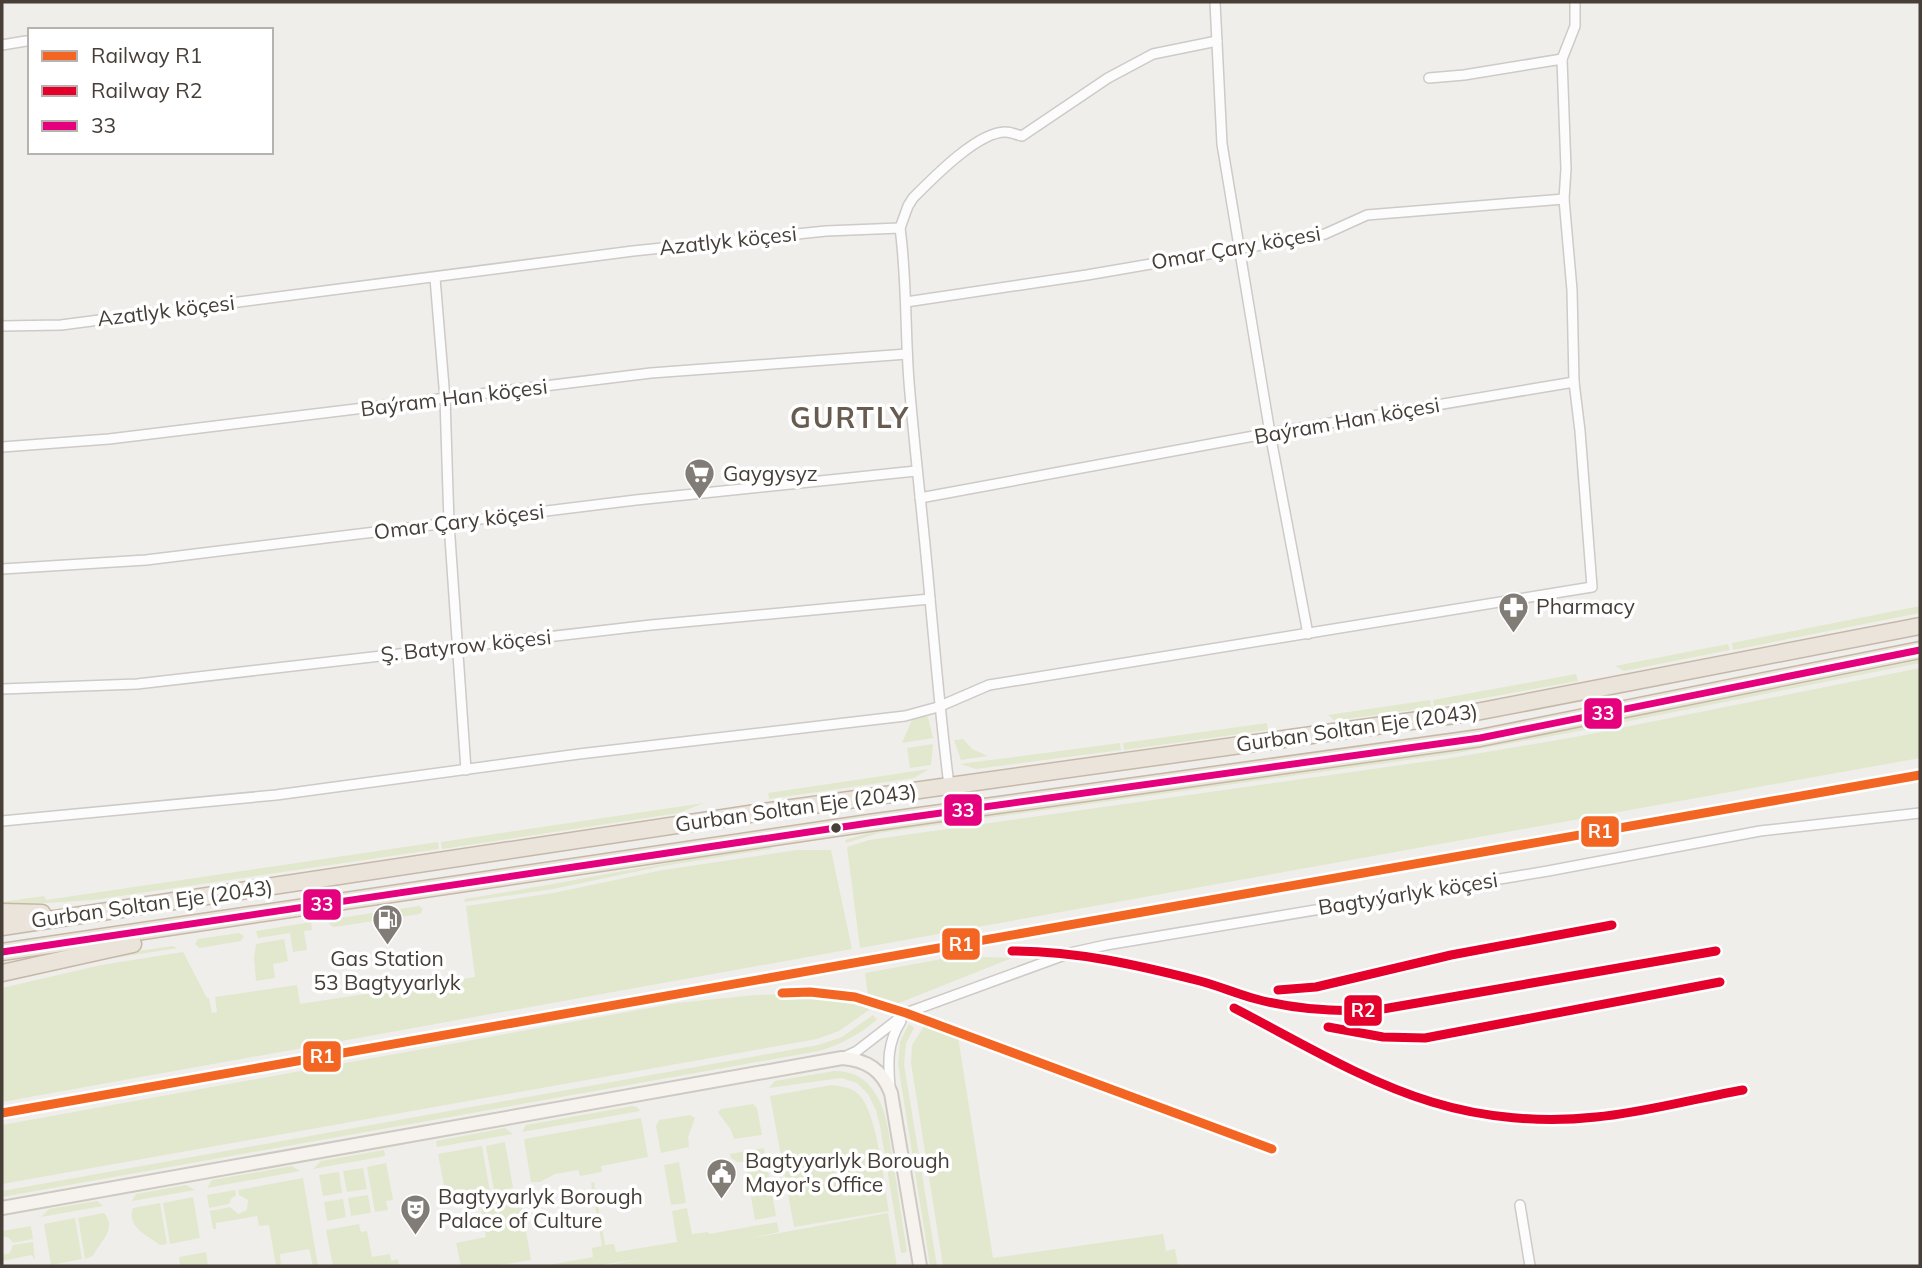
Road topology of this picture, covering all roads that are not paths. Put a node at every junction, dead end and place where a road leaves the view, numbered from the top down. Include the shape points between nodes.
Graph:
1 (1215, 2) edge
2 (1575, 2) edge
3 (26, 41) dead end
4 (1217, 41) junction
5 (2, 45) edge
6 (1562, 59) junction
7 (1429, 78) dead end
8 (1564, 199) junction
9 (900, 228) junction
10 (1239, 248) junction
11 (435, 278) junction
12 (906, 302) junction
13 (2, 326) edge
14 (907, 354) junction
15 (1574, 383) junction
16 (445, 399) junction
17 (1270, 433) junction
18 (2, 447) edge
19 (916, 471) junction
20 (920, 498) junction
21 (449, 523) junction
22 (2, 569) edge
23 (930, 599) junction
24 (1920, 626) edge
25 (1308, 634) junction
26 (1870, 636) junction
27 (458, 648) junction
28 (1920, 650) edge
29 (1875, 659) junction
30 (2, 689) edge
31 (939, 707) junction
32 (466, 770) junction
33 (949, 785) junction
34 (1920, 813) edge
35 (2, 821) edge
36 (304, 908) junction
37 (2, 912) edge
38 (86, 914) junction
39 (2, 926) edge
40 (180, 937) junction
41 (76, 941) junction
42 (2, 952) edge
43 (2, 973) edge
44 (906, 1013) junction
45 (842, 1058) junction
46 (891, 1093) junction
47 (1520, 1205) dead end
48 (2, 1208) edge
49 (919, 1266) edge
50 (1530, 1266) edge

1 - 4 street
2 - 6 street via 1575,26
3 - 5 street
4 - 9 street via 1153,54 1108,78 1022,136 1004,132 981,139 914,198
4 - 10 street via 1220,125
6 - 7 street
6 - 8 street
8 - 10 street, Omar Çary köçesi via 1367,215 1325,234
8 - 15 street
9 - 11 street, Azatlyk köçesi via 647,249
9 - 12 street
10 - 12 street, Omar Çary köçesi
10 - 17 street
11 - 13 street, Azatlyk köçesi via 61,325
11 - 16 street
12 - 14 street
14 - 16 street, Baýram Han köçesi via 651,373
14 - 19 street
15 - 17 street, Baýram Han köçesi
15 - 25 street via 1592,587
16 - 18 street, Baýram Han köçesi via 109,439
16 - 21 street
17 - 20 street, Baýram Han köçesi
17 - 25 street
19 - 20 street
19 - 21 street, Omar Çary köçesi
20 - 23 street
21 - 22 street, Omar Çary köçesi via 146,560
21 - 27 street
23 - 27 street, Ş. Batyrow köçesi
23 - 31 street
24 - 26 highway, Gurban Soltan Eje (2043)
25 - 31 street via 989,685
26 - 29 highway
26 - 33 highway, Gurban Soltan Eje (2043) via 1476,712
27 - 30 street, Ş. Batyrow köçesi via 137,684
27 - 32 street
28 - 29 highway, Gurban Soltan Eje (2043)
29 - 36 highway, Gurban Soltan Eje (2043) via 1480,738
31 - 32 street via 905,716
31 - 33 street
32 - 35 street via 276,795
33 - 38 highway, Gurban Soltan Eje (2043)
34 - 44 street, Bagtyýarlyk köçesi via 1760,831 1132,940 1070,953
36 - 40 highway via 252,926
36 - 41 highway, Gurban Soltan Eje (2043)
37 - 38 highway
38 - 39 highway, Gurban Soltan Eje (2043)
40 - 41 highway
40 - 43 highway
41 - 42 highway, Gurban Soltan Eje (2043)
44 - 45 street, Bagtyýarlyk köçesi
44 - 46 street via 887,1056
45 - 46 street via 865,1062 886,1081
45 - 48 street
46 - 49 street
47 - 50 street

